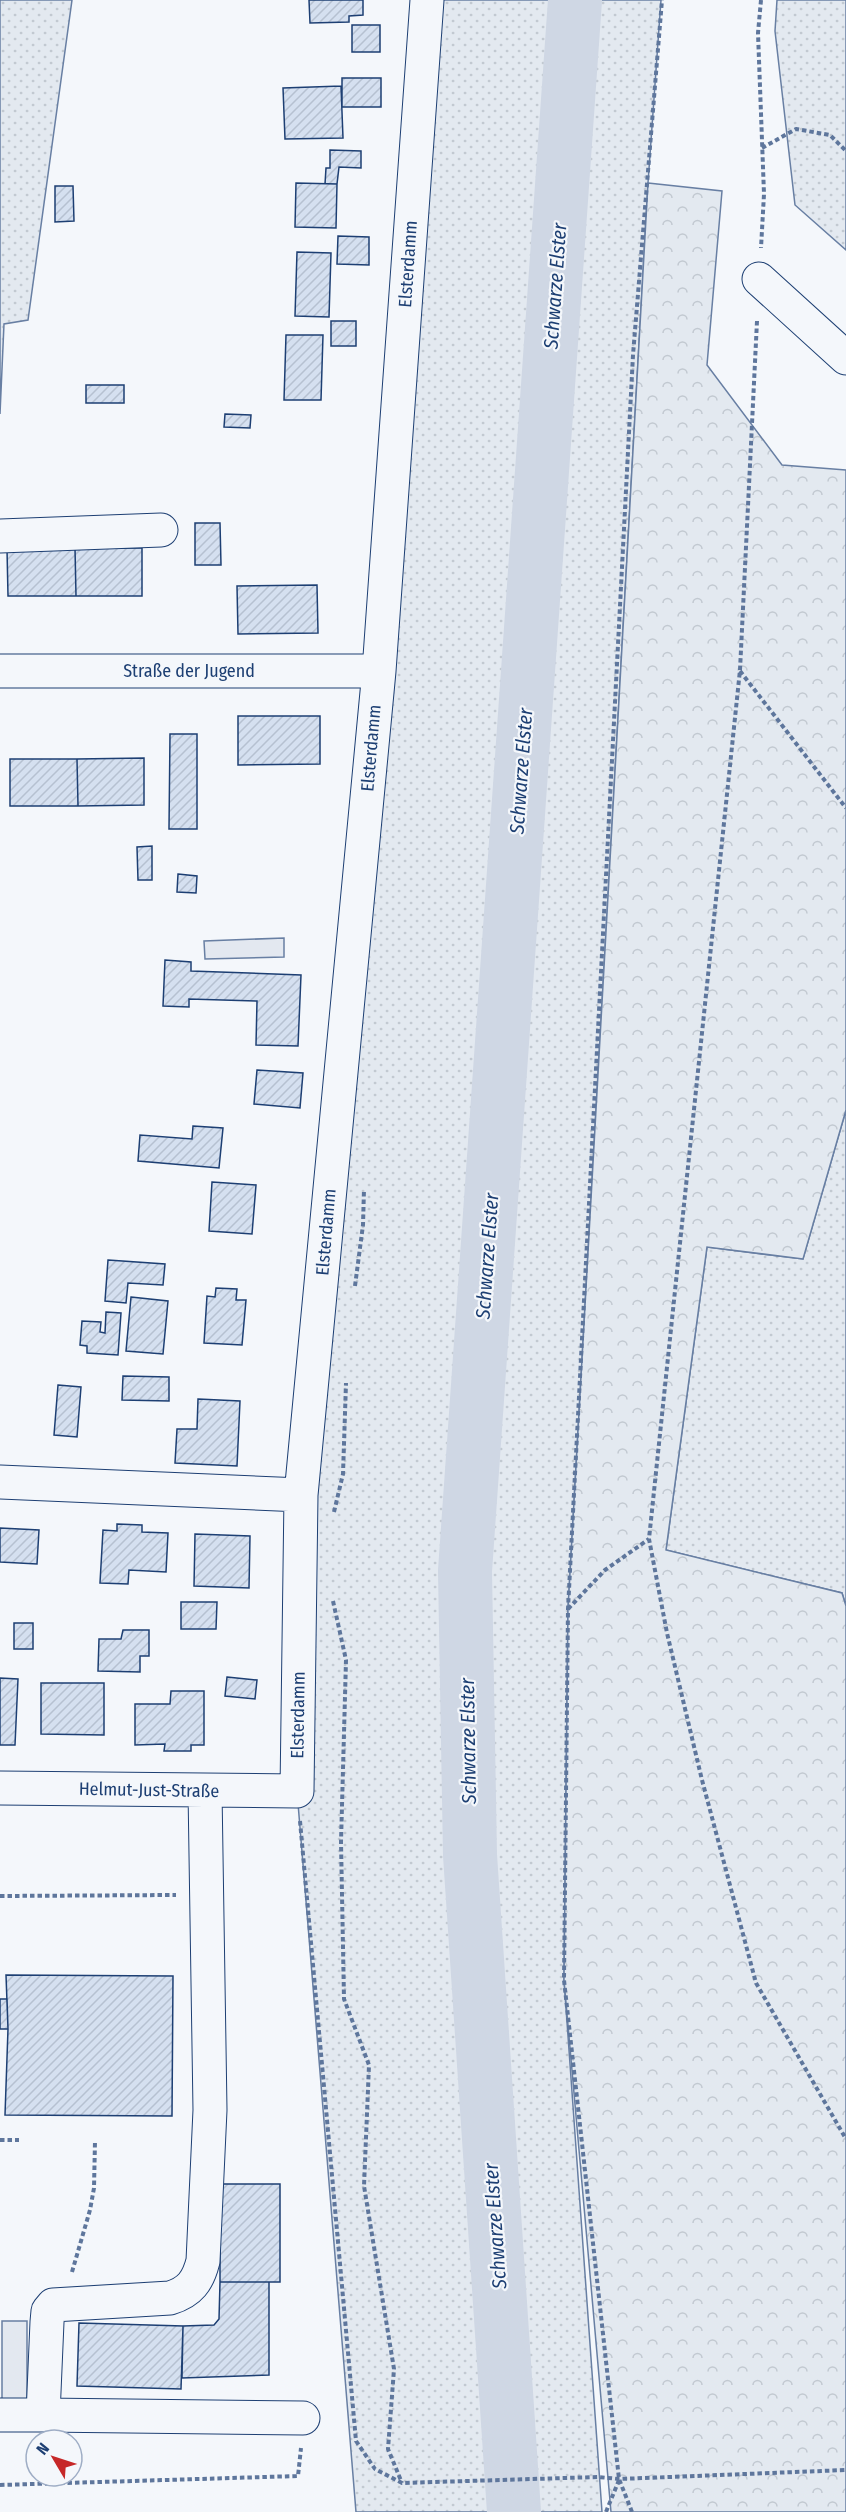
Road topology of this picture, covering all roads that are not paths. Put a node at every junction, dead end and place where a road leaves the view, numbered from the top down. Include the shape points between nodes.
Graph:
1 (427, 0) edge
2 (759, 279) road end
3 (846, 358) edge
4 (161, 530) dead end
5 (0, 536) edge
6 (0, 671) edge
7 (379, 671) junction
8 (0, 1482) edge
9 (301, 1495) junction
10 (0, 1788) edge
11 (205, 1791) junction
12 (297, 1791) joint
13 (0, 2415) edge
14 (43, 2415) junction
15 (303, 2418) road end

1 - 7 street, Elsterdamm
2 - 3 street
4 - 5 street
6 - 7 street, Straße der Jugend
7 - 9 street, Elsterdamm
8 - 9 street
9 - 12 street, Elsterdamm
10 - 11 street, Helmut-Just-Straße
11 - 12 street, Helmut-Just-Straße
11 - 14 street via 210,2110 199,2277 182,2295 170,2298 53,2305 48,2311
13 - 14 street
14 - 15 street

